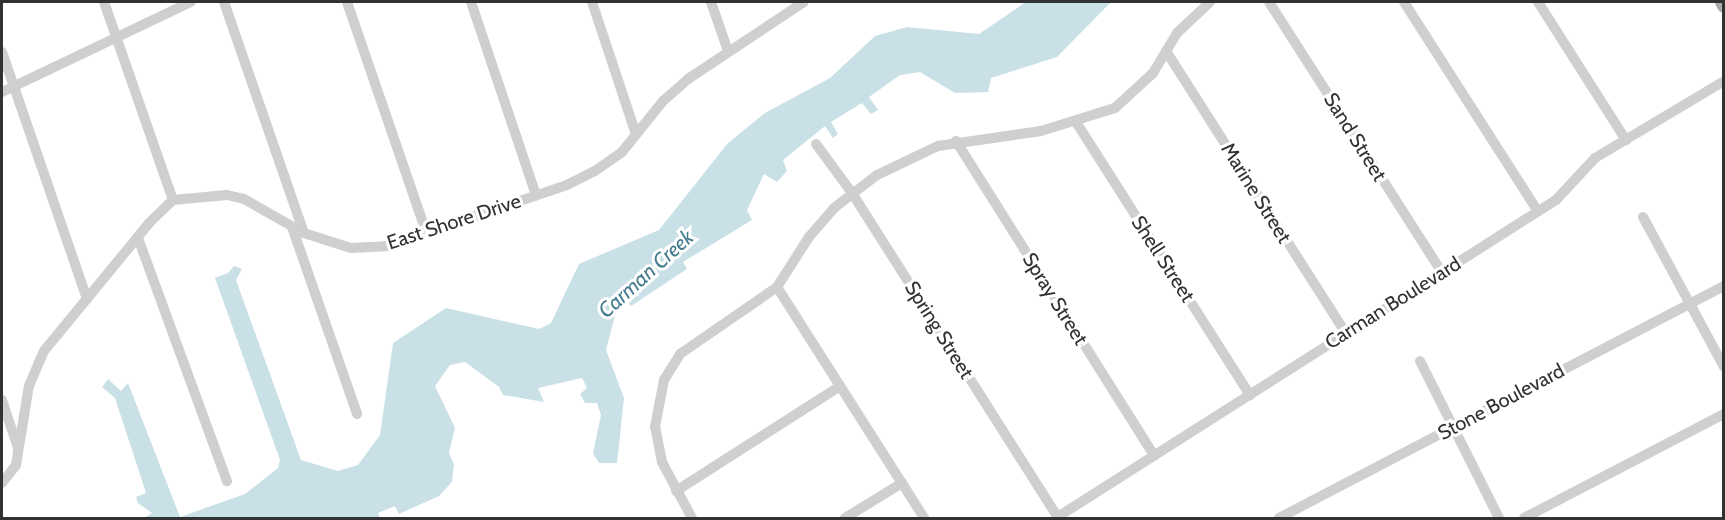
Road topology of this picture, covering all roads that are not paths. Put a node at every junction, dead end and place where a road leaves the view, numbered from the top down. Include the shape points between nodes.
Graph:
1 (104, 2) edge
2 (191, 2) edge
3 (224, 2) edge
4 (347, 2) edge
5 (471, 2) edge
6 (592, 2) edge
7 (711, 2) edge
8 (804, 2) edge
9 (1210, 2) edge
10 (1269, 2) edge
11 (1404, 2) edge
12 (1538, 2) edge
13 (117, 38) junction
14 (728, 51) junction
15 (1166, 51) junction
16 (2, 52) edge
17 (1724, 81) edge
18 (13, 86) junction
19 (2, 92) edge
20 (1076, 123) junction
21 (636, 134) junction
22 (1626, 140) junction
23 (956, 141) junction
24 (816, 144) dead end
25 (852, 193) junction
26 (536, 195) junction
27 (172, 200) junction
28 (1537, 210) junction
29 (1643, 218) dead end
30 (292, 227) junction
31 (426, 232) junction
32 (303, 233) junction
33 (138, 238) junction
34 (1442, 273) junction
35 (1724, 286) edge
36 (777, 287) junction
37 (87, 299) junction
38 (1690, 303) junction
39 (1346, 334) junction
40 (1420, 361) dead end
41 (1724, 367) edge
42 (840, 386) junction
43 (1250, 395) junction
44 (2, 400) edge
45 (357, 414) dead end
46 (1724, 414) edge
47 (1452, 428) junction
48 (19, 452) junction
49 (1154, 456) junction
50 (226, 481) dead end
51 (2, 483) edge
52 (902, 483) junction
53 (676, 491) junction
54 (1057, 518) edge
55 (692, 519) edge
56 (845, 519) edge
57 (924, 519) edge
58 (1279, 519) edge
59 (1499, 519) edge
60 (1524, 519) edge

1 - 13 street
2 - 13 street
3 - 32 street
4 - 31 street
5 - 26 street
6 - 21 street
7 - 14 street
8 - 14 street, East Shore Drive
9 - 15 street via 1192,16
10 - 34 street, Sand Street
11 - 28 street
12 - 22 street
13 - 18 street
13 - 27 street
14 - 21 street, East Shore Drive via 671,93
15 - 20 street via 1134,94 1114,108
15 - 39 street, Marine Street
16 - 18 street
17 - 22 street, Carman Boulevard
18 - 19 street
18 - 37 street
20 - 23 street via 1021,135
20 - 43 street, Shell Street
21 - 26 street, East Shore Drive via 596,171
22 - 28 street, Carman Boulevard via 1595,158 1556,200
23 - 25 street via 897,163
23 - 49 street, Spray Street
24 - 25 street, Spring Street
25 - 36 street via 809,237
25 - 54 street, Spring Street
26 - 31 street, East Shore Drive
27 - 30 street, East Shore Drive via 227,195 244,199
27 - 33 street
28 - 34 street, Carman Boulevard
29 - 38 street
30 - 32 street, East Shore Drive
30 - 45 street
31 - 32 street, East Shore Drive via 369,249 351,248
33 - 37 street
33 - 50 street
34 - 39 street, Carman Boulevard
35 - 38 street, Stone Boulevard
36 - 42 street
36 - 53 street via 733,320 694,341 670,367 658,399 655,427 662,462
37 - 48 street via 35,366
38 - 41 street
38 - 47 street, Stone Boulevard
39 - 43 street, Carman Boulevard
40 - 47 street
42 - 52 street
42 - 53 street
43 - 49 street, Carman Boulevard
44 - 48 street
46 - 60 street
47 - 58 street, Stone Boulevard
47 - 59 street
48 - 51 street via 16,465
49 - 54 street, Carman Boulevard
52 - 56 street
52 - 57 street
53 - 55 street

